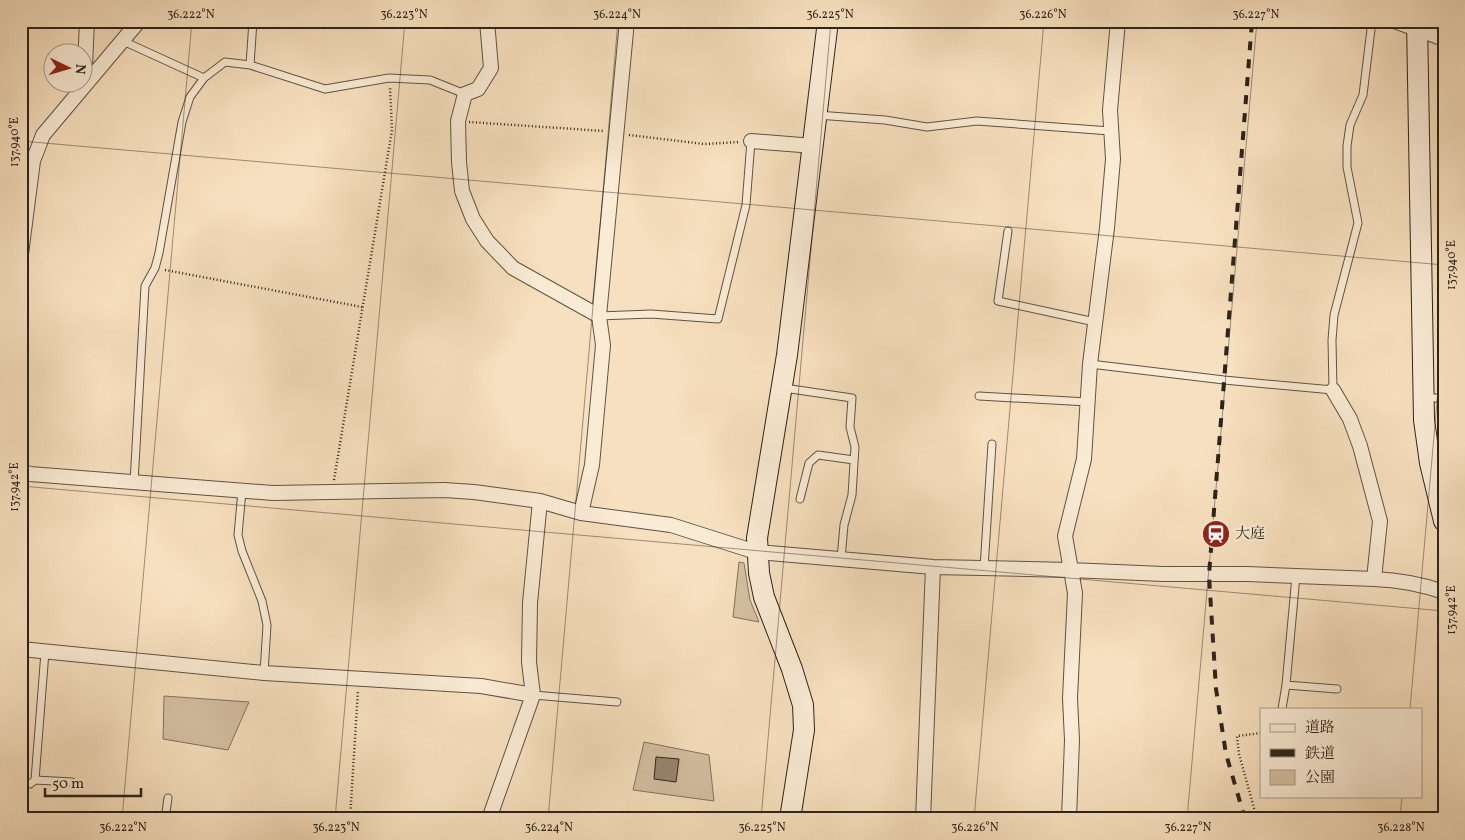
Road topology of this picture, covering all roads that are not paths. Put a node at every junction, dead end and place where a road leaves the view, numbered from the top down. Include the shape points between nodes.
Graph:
1 (87, 21) edge
2 (138, 21) edge
3 (253, 21) edge
4 (487, 21) edge
5 (627, 21) edge
6 (828, 21) edge
7 (1118, 21) edge
8 (1372, 21) edge
9 (1394, 21) edge
10 (1417, 26) edge
11 (1444, 39) edge
12 (123, 41) junction
13 (86, 42) edge
14 (250, 65) junction
15 (92, 73) edge
16 (204, 78) junction
17 (76, 92) edge
18 (464, 94) junction
19 (817, 115) junction
20 (1110, 132) junction
21 (751, 141) joint
22 (814, 146) junction
23 (1008, 231) dead end
24 (21, 254) edge
25 (599, 316) junction
26 (1095, 322) junction
27 (1090, 364) junction
28 (782, 387) junction
29 (1333, 390) junction
30 (979, 396) dead end
31 (1424, 398) junction
32 (1444, 398) edge
33 (1088, 402) junction
34 (992, 444) dead end
35 (854, 460) junction
36 (21, 471) edge
37 (134, 483) junction
38 (242, 491) junction
39 (800, 499) dead end
40 (540, 501) junction
41 (581, 513) junction
42 (1444, 521) edge
43 (756, 552) junction
44 (841, 559) junction
45 (933, 567) junction
46 (984, 568) junction
47 (1070, 570) junction
48 (1296, 576) junction
49 (1374, 578) junction
50 (1444, 592) edge
51 (21, 649) edge
52 (45, 652) junction
53 (264, 673) junction
54 (1286, 685) junction
55 (1337, 689) dead end
56 (533, 695) junction
57 (617, 702) dead end
58 (1282, 708) edge
59 (35, 780) junction
60 (72, 782) dead end
61 (21, 783) edge
62 (168, 798) dead end
63 (165, 819) edge
64 (489, 819) edge
65 (790, 819) edge
66 (923, 819) edge
67 (1069, 819) edge

1 - 13 street
2 - 12 street
3 - 14 lane
4 - 18 street via 491,68 478,89
5 - 25 street
6 - 19 street
7 - 20 street
8 - 29 lane via 1363,95 1350,125 1347,146 1346,168 1358,223 1334,315
9 - 10 street
10 - 11 street
10 - 31 street
12 - 15 street
12 - 16 lane
14 - 16 lane via 225,62
14 - 18 lane via 325,89 389,78 430,80
16 - 37 lane via 190,96 182,122 159,253 145,286
17 - 24 street via 43,136 33,161
18 - 25 street via 458,121 459,162 462,191 473,219 487,241 513,268
19 - 20 lane via 927,127 977,121
19 - 22 street
20 - 26 street via 1113,159
21 - 22 street
21 - 25 lane via 746,205 718,319 651,314
22 - 28 street
23 - 26 lane via 998,301
25 - 41 street via 603,345 592,465
26 - 27 street
27 - 29 lane
27 - 33 street
28 - 35 lane via 852,398 850,427 855,447
28 - 43 street
29 - 49 street via 1350,419 1360,446 1380,521
30 - 33 lane
31 - 32 lane
31 - 42 street via 1430,463
33 - 47 street via 1084,459 1065,536
34 - 46 lane
35 - 39 lane via 818,456 809,463
35 - 44 lane via 852,495 844,525
36 - 37 street
37 - 38 street
38 - 40 street via 444,490
38 - 53 lane via 238,535 262,601 267,625
40 - 41 street
40 - 56 street via 530,603 529,662
41 - 43 street via 671,525
43 - 44 street
43 - 65 street via 764,597 803,705 804,730
44 - 45 street
45 - 46 street
45 - 66 street
46 - 47 street
47 - 48 street
47 - 67 street via 1074,593
48 - 49 street
48 - 54 lane
49 - 50 street
51 - 52 street
52 - 53 street
52 - 59 lane
53 - 56 street via 481,686
54 - 55 lane
54 - 58 lane
56 - 57 lane
56 - 64 street
59 - 60 lane
59 - 61 lane via 30,784
62 - 63 lane

